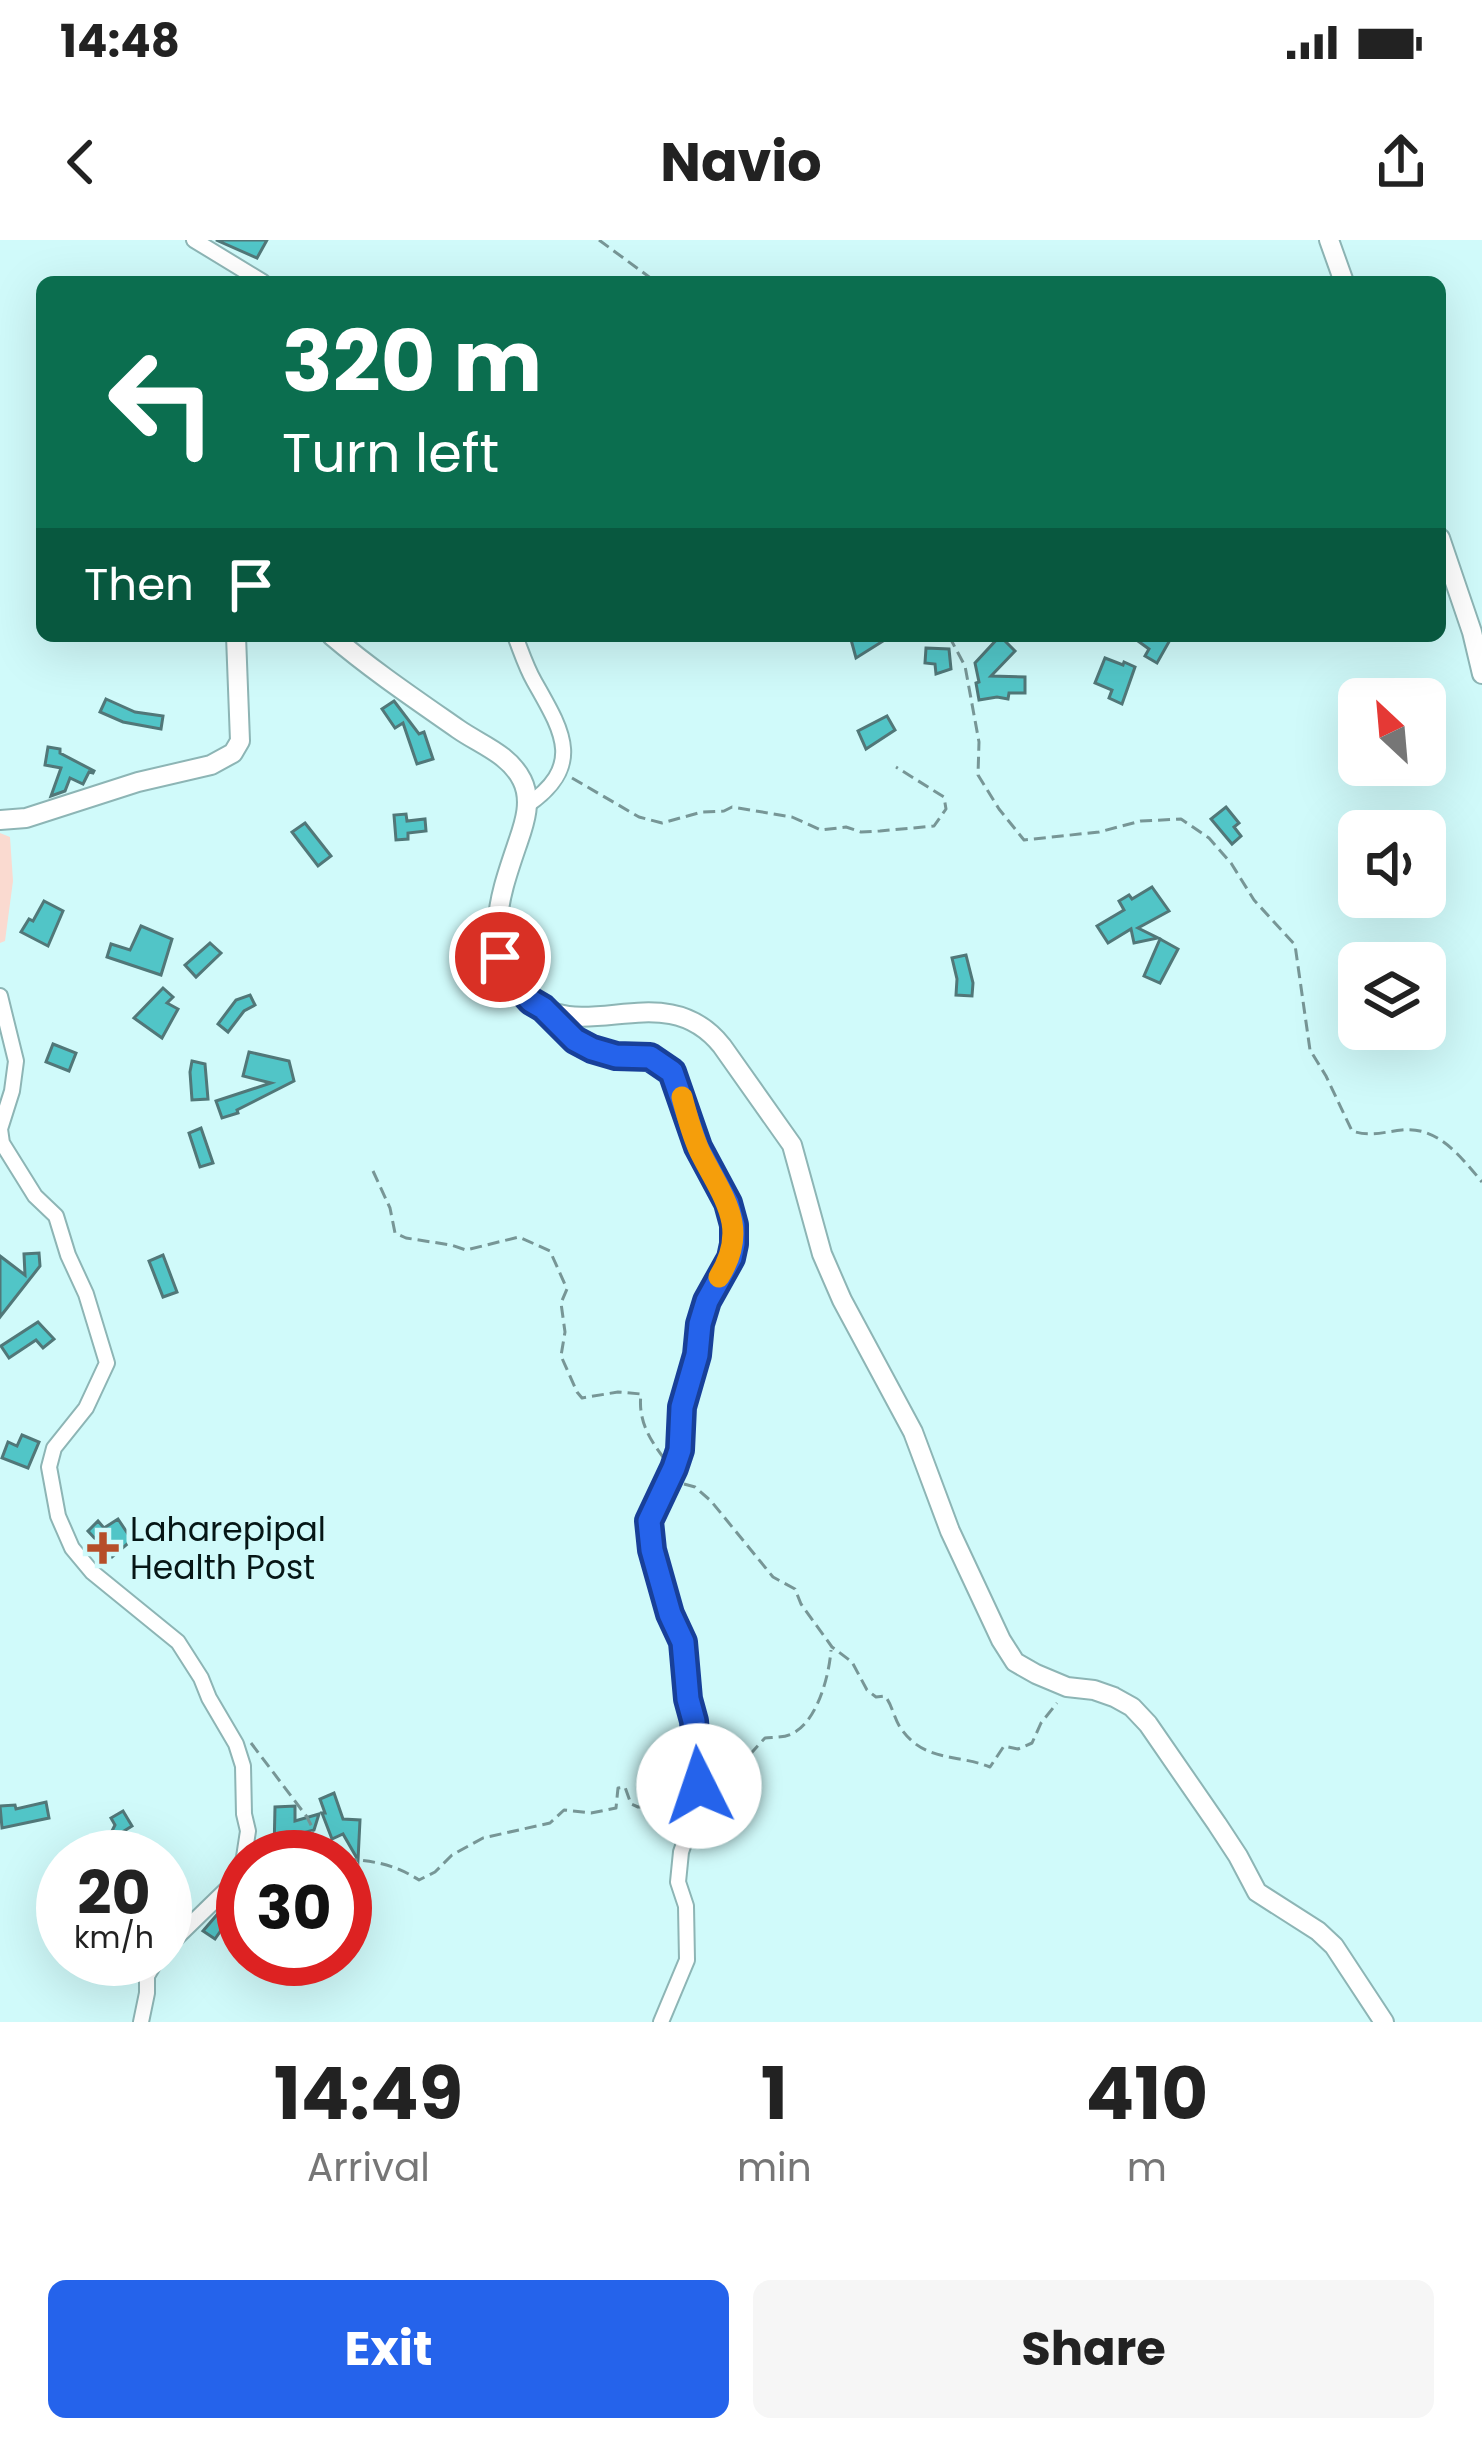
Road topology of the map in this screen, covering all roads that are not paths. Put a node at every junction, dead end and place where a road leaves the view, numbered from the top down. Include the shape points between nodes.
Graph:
1 (194, 240) edge
2 (1329, 240) edge
3 (253, 276) edge
4 (1342, 276) edge
5 (1446, 556) edge
6 (236, 642) edge
7 (339, 642) edge
8 (517, 642) edge
9 (1482, 674) edge
10 (526, 806) junction
11 (0, 820) edge
12 (0, 996) edge
13 (543, 1008) junction
14 (248, 1830) edge
15 (216, 1899) edge
16 (192, 1923) edge
17 (147, 1986) edge
18 (141, 2022) edge
19 (661, 2022) edge
20 (1384, 2022) edge

1 - 3 street
2 - 4 street
5 - 9 street
6 - 11 street via 240,741 233,753
7 - 10 street via 500,753 520,776
8 - 10 street via 564,751 548,792
10 - 13 street via 497,926 511,979
12 - 14 street via 16,1061 2,1143 56,1216 107,1363 54,1448 49,1467 58,1516 92,1572 178,1642 236,1744
13 - 19 street via 592,1049 650,1057 672,1072 734,1225 731,1258 700,1324 680,1450 649,1521 683,1642 699,1786 678,1882 687,1960
13 - 20 street via 577,1017 680,1015 711,1032 792,1145 822,1254 913,1432 950,1531 1015,1662 1132,1707 1256,1892 1334,1946
15 - 16 street
17 - 18 street

